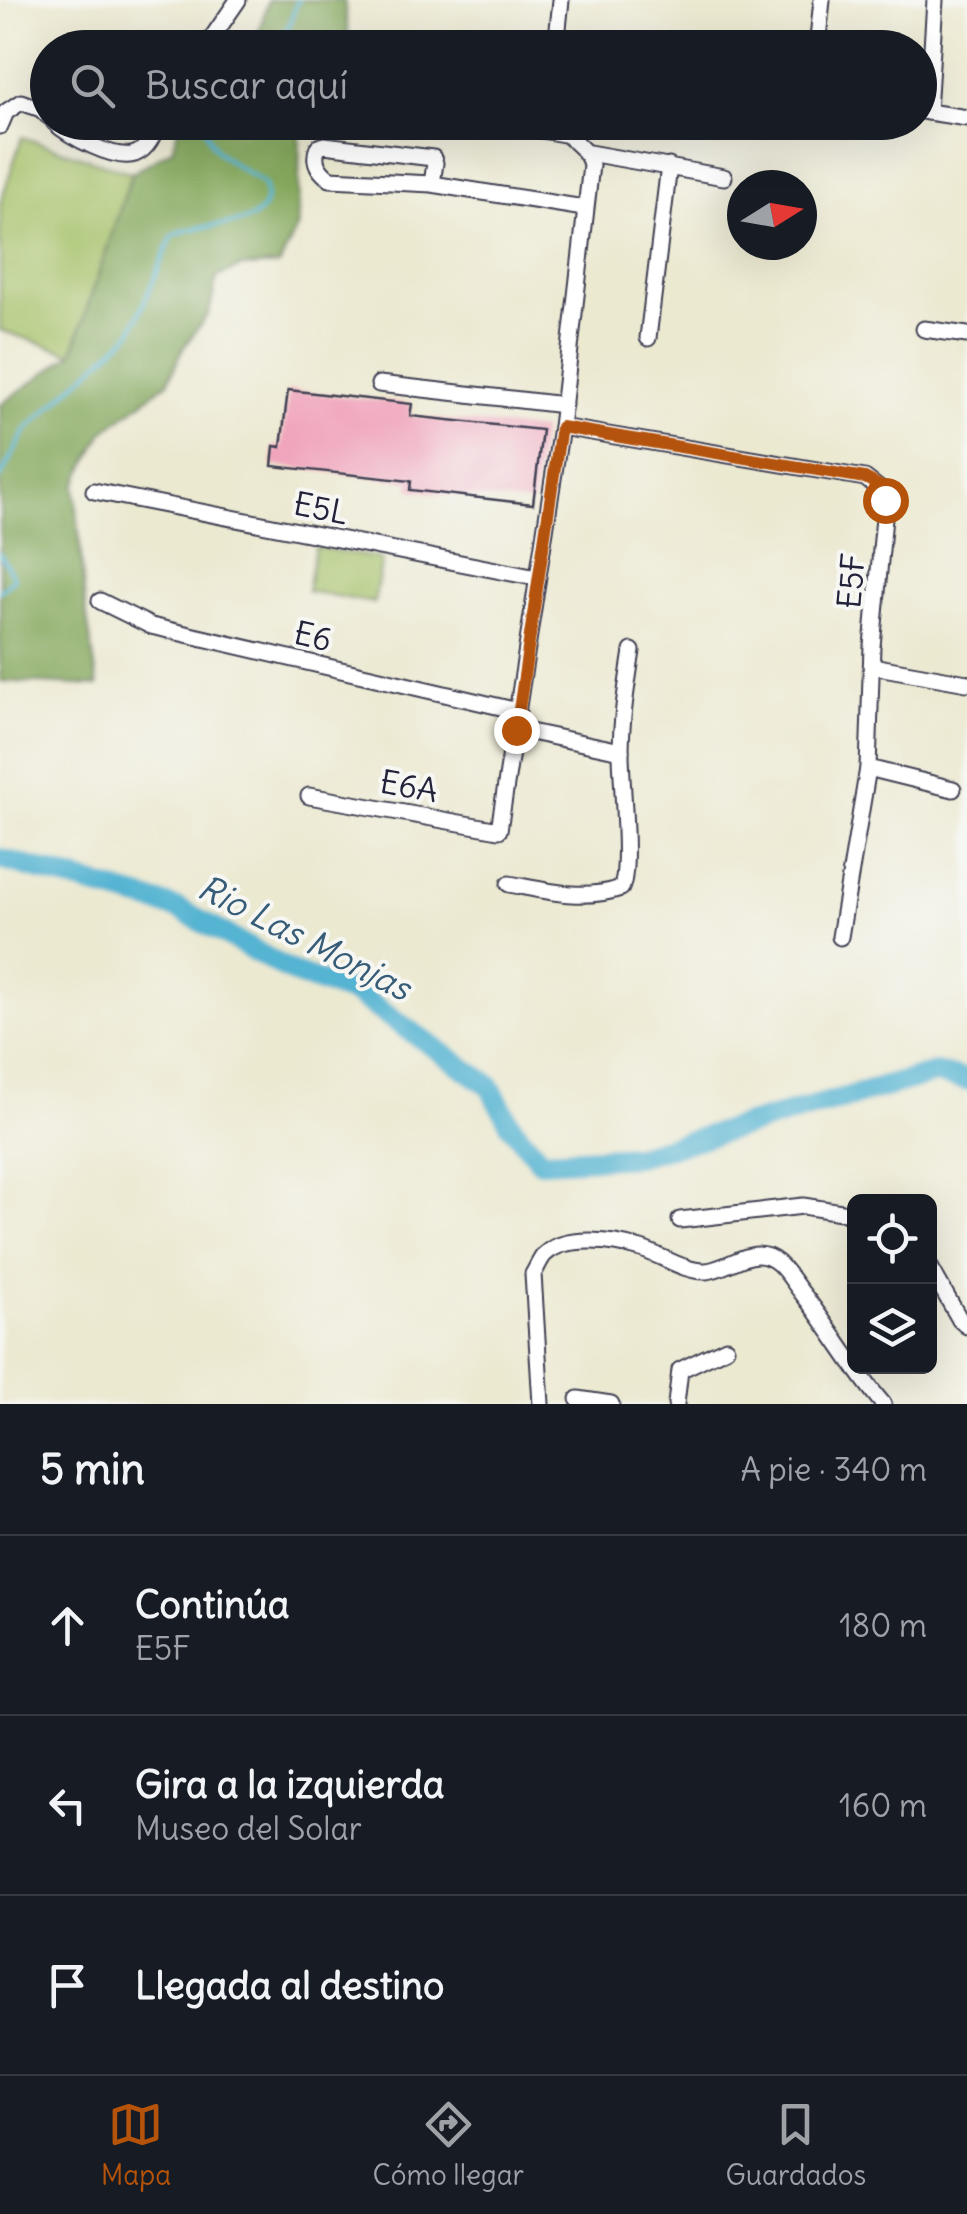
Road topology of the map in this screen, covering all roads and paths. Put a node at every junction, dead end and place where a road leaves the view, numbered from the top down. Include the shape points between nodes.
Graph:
1 (238, 0) edge
2 (560, 0) edge
3 (822, 0) edge
4 (935, 0) edge
5 (217, 30) edge
6 (558, 30) edge
7 (819, 30) edge
8 (931, 30) edge
9 (30, 105) edge
10 (937, 114) edge
11 (967, 118) edge
12 (0, 126) edge
13 (80, 140) edge
14 (150, 140) edge
15 (575, 140) edge
16 (589, 153) junction
17 (670, 166) junction
18 (724, 178) dead end
19 (432, 184) junction
20 (584, 208) junction
21 (924, 329) dead end
22 (967, 335) edge
23 (648, 338) dead end
24 (379, 384) dead end
25 (564, 405) junction
26 (561, 427) junction
27 (94, 491) dead end
28 (536, 578) junction
29 (100, 601) dead end
30 (632, 650) dead end
31 (872, 666) junction
32 (967, 683) edge
33 (518, 711) junction
34 (516, 730) junction
35 (621, 751) junction
36 (868, 768) junction
37 (953, 789) dead end
38 (308, 796) dead end
39 (509, 884) dead end
40 (840, 937) dead end
41 (847, 1213) edge
42 (680, 1220) dead end
43 (937, 1279) edge
44 (967, 1326) edge
45 (726, 1348) dead end
46 (578, 1399) dead end
47 (541, 1404) edge
48 (612, 1404) edge
49 (676, 1404) edge
50 (883, 1404) edge

1 - 5 street
2 - 6 street
3 - 7 street
4 - 8 street
9 - 12 street via 22,102 6,112
10 - 11 street
13 - 14 street via 113,154 134,154
15 - 16 street
16 - 17 street
16 - 20 street
17 - 18 street
17 - 23 street
19 - 19 street via 432,158 324,145 315,153 320,172 330,179
19 - 20 street
20 - 25 street
21 - 22 street
24 - 25 street
25 - 26 street
26 - 28 street
26 - 31 street, E5F via 872,481 885,500
27 - 28 street, E5L
28 - 33 street
29 - 33 street, E6 via 152,626
30 - 35 street
31 - 32 street
31 - 36 street, E5F
33 - 34 street
34 - 35 street
34 - 38 street, E6A via 499,830
35 - 39 street via 622,888 567,895
36 - 37 street
36 - 40 street, E5F
41 - 42 street via 803,1206
43 - 44 street
45 - 49 street via 680,1370
46 - 48 street
47 - 50 street via 533,1274 543,1256 576,1242 637,1248 703,1271 765,1255 828,1326

